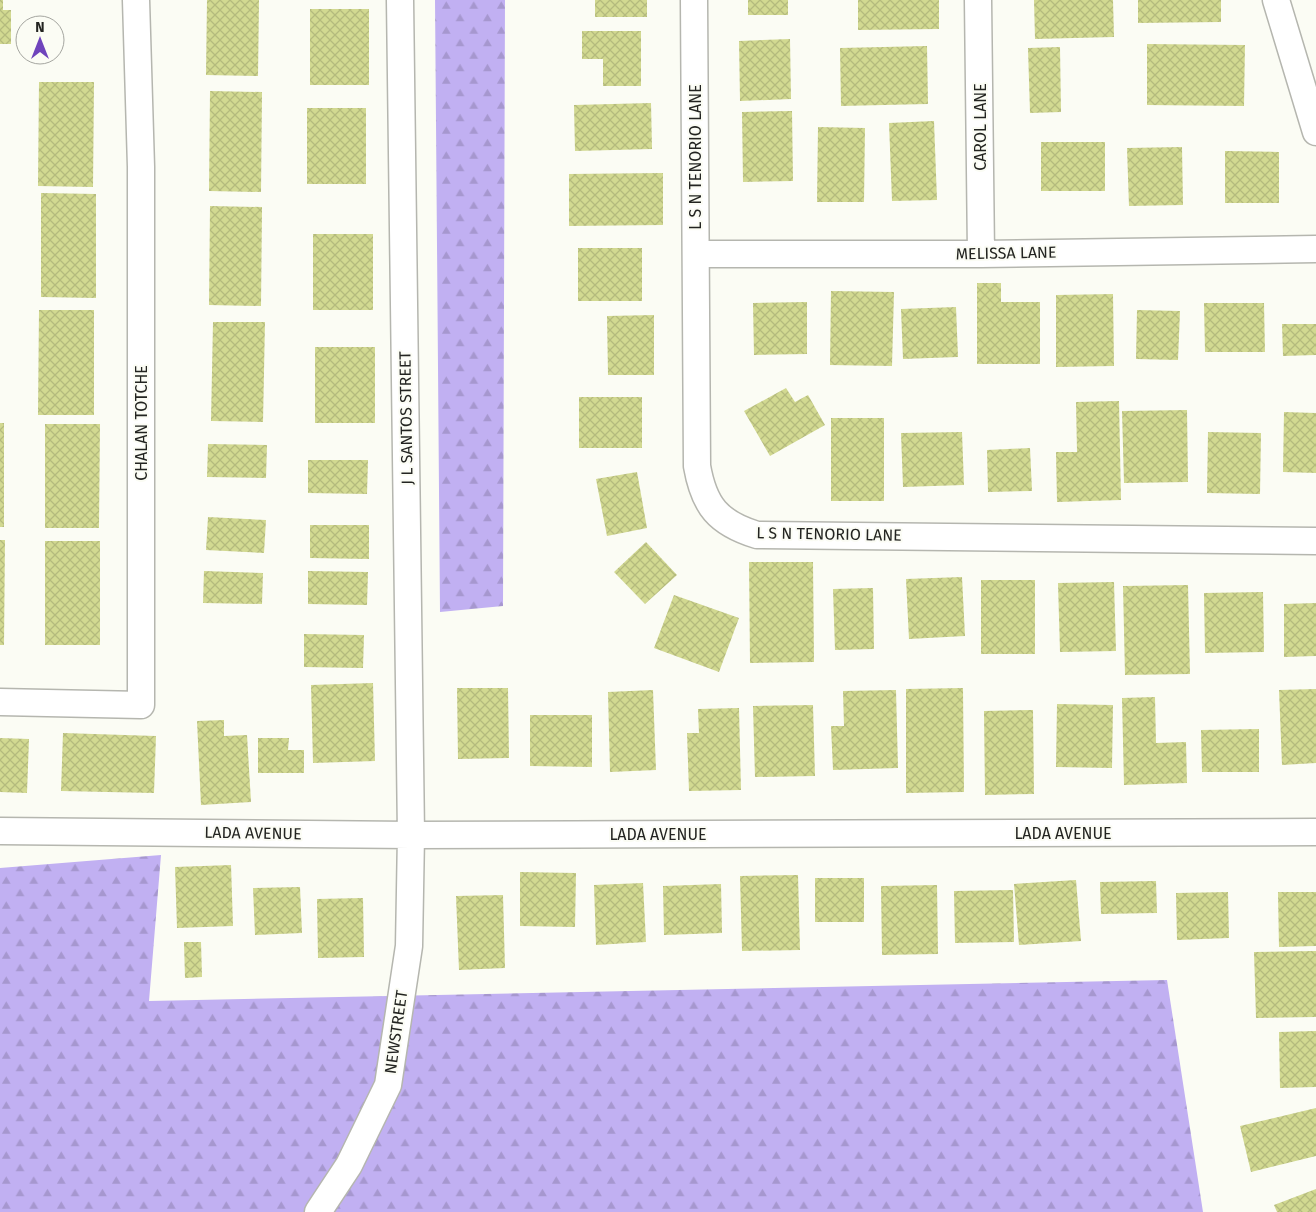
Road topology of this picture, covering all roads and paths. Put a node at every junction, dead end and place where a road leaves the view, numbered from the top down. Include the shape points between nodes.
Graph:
1 (136, 0) edge
2 (400, 0) edge
3 (694, 0) edge
4 (978, 0) edge
5 (1276, 0) edge
6 (1316, 132) edge
7 (1316, 249) edge
8 (696, 254) junction
9 (981, 254) junction
10 (1316, 541) edge
11 (0, 702) edge
12 (0, 831) edge
13 (1316, 832) edge
14 (411, 835) junction
15 (318, 1212) edge

1 - 11 street, CHALAN TOTCHE via 141,167 141,705
2 - 14 street, J L SANTOS STREET
3 - 8 street, L S N TENORIO LANE
4 - 9 street, CAROL LANE
5 - 6 street
7 - 9 street, MELISSA LANE
8 - 9 street, MELISSA LANE
8 - 10 street, L S N TENORIO LANE via 697,466 700,485 708,503 721,518 738,529 757,535
12 - 14 street, LADA AVENUE
13 - 14 street, LADA AVENUE
14 - 15 street, NEWSTREET via 409,946 388,1085 349,1165

